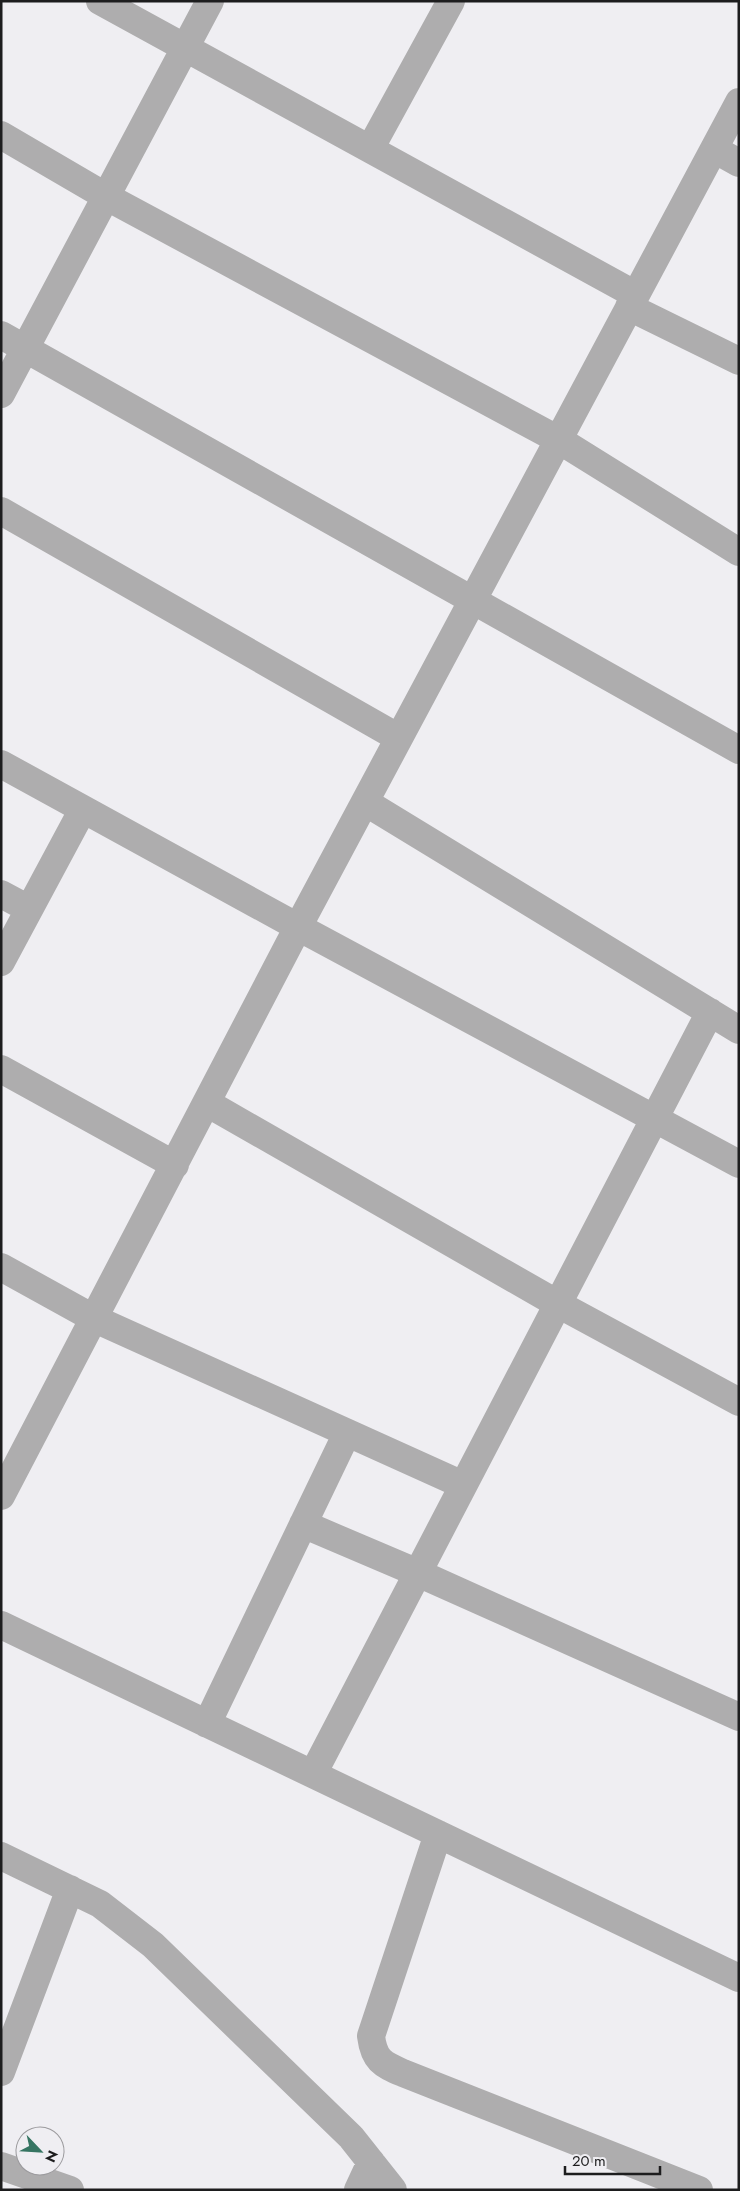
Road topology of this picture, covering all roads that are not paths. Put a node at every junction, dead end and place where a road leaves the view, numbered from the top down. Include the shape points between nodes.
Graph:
1 (100, 1) edge
2 (210, 1) edge
3 (451, 1) edge
4 (186, 49) junction
5 (739, 102) edge
6 (1, 135) edge
7 (370, 149) junction
8 (714, 149) junction
9 (739, 163) edge
10 (107, 197) junction
11 (632, 301) junction
12 (1, 335) edge
13 (25, 349) junction
14 (739, 361) edge
15 (1, 394) edge
16 (559, 440) junction
17 (1, 511) edge
18 (739, 552) edge
19 (472, 600) junction
20 (399, 738) junction
21 (739, 750) edge
22 (1, 764) edge
23 (365, 802) junction
24 (83, 809) junction
25 (1, 894) edge
26 (29, 909) junction
27 (298, 927) junction
28 (1, 962) edge
29 (710, 1012) junction
30 (739, 1030) edge
31 (1, 1069) edge
32 (207, 1103) junction
33 (654, 1119) junction
34 (739, 1164) edge
35 (175, 1165) junction
36 (1, 1267) edge
37 (558, 1304) junction
38 (95, 1319) junction
39 (739, 1402) edge
40 (347, 1433) junction
41 (463, 1486) junction
42 (1, 1496) edge
43 (303, 1524) junction
44 (418, 1573) junction
45 (1, 1626) edge
46 (739, 1717) edge
47 (207, 1724) junction
48 (313, 1774) junction
49 (438, 1834) junction
50 (1, 1856) edge
51 (70, 1889) junction
52 (739, 1978) edge
53 (1, 2072) edge
54 (371, 2162) junction
55 (1, 2166) edge
56 (70, 2190) edge
57 (358, 2190) edge
58 (393, 2190) edge
59 (699, 2190) edge

1 - 4 street
2 - 4 street
3 - 7 street
4 - 7 street
4 - 10 street
5 - 8 street
6 - 10 street
7 - 11 street
8 - 9 street
8 - 11 street
10 - 13 street
10 - 16 street
11 - 14 street
11 - 16 street
12 - 13 street
13 - 15 street
13 - 19 street
16 - 18 street
16 - 19 street
17 - 20 street
19 - 20 street
19 - 21 street
20 - 23 street
22 - 24 street
23 - 27 street
23 - 29 street
24 - 26 street
24 - 27 street
25 - 26 street
26 - 28 street
27 - 32 street
27 - 33 street
29 - 30 street
29 - 33 street
31 - 35 street
32 - 35 street
32 - 37 street
33 - 34 street
33 - 37 street
35 - 38 street
36 - 38 street
37 - 39 street
37 - 41 street
38 - 40 street
38 - 42 street
40 - 41 street
40 - 43 street
41 - 44 street
43 - 44 street
43 - 47 street
44 - 46 street
44 - 48 street
45 - 47 street
47 - 48 street
48 - 49 street
49 - 52 street
49 - 59 street via 371,2036 373,2050 383,2064
50 - 51 street
51 - 53 street
51 - 54 street via 100,1904 153,1945 351,2137
54 - 57 street
54 - 58 street
55 - 56 street

